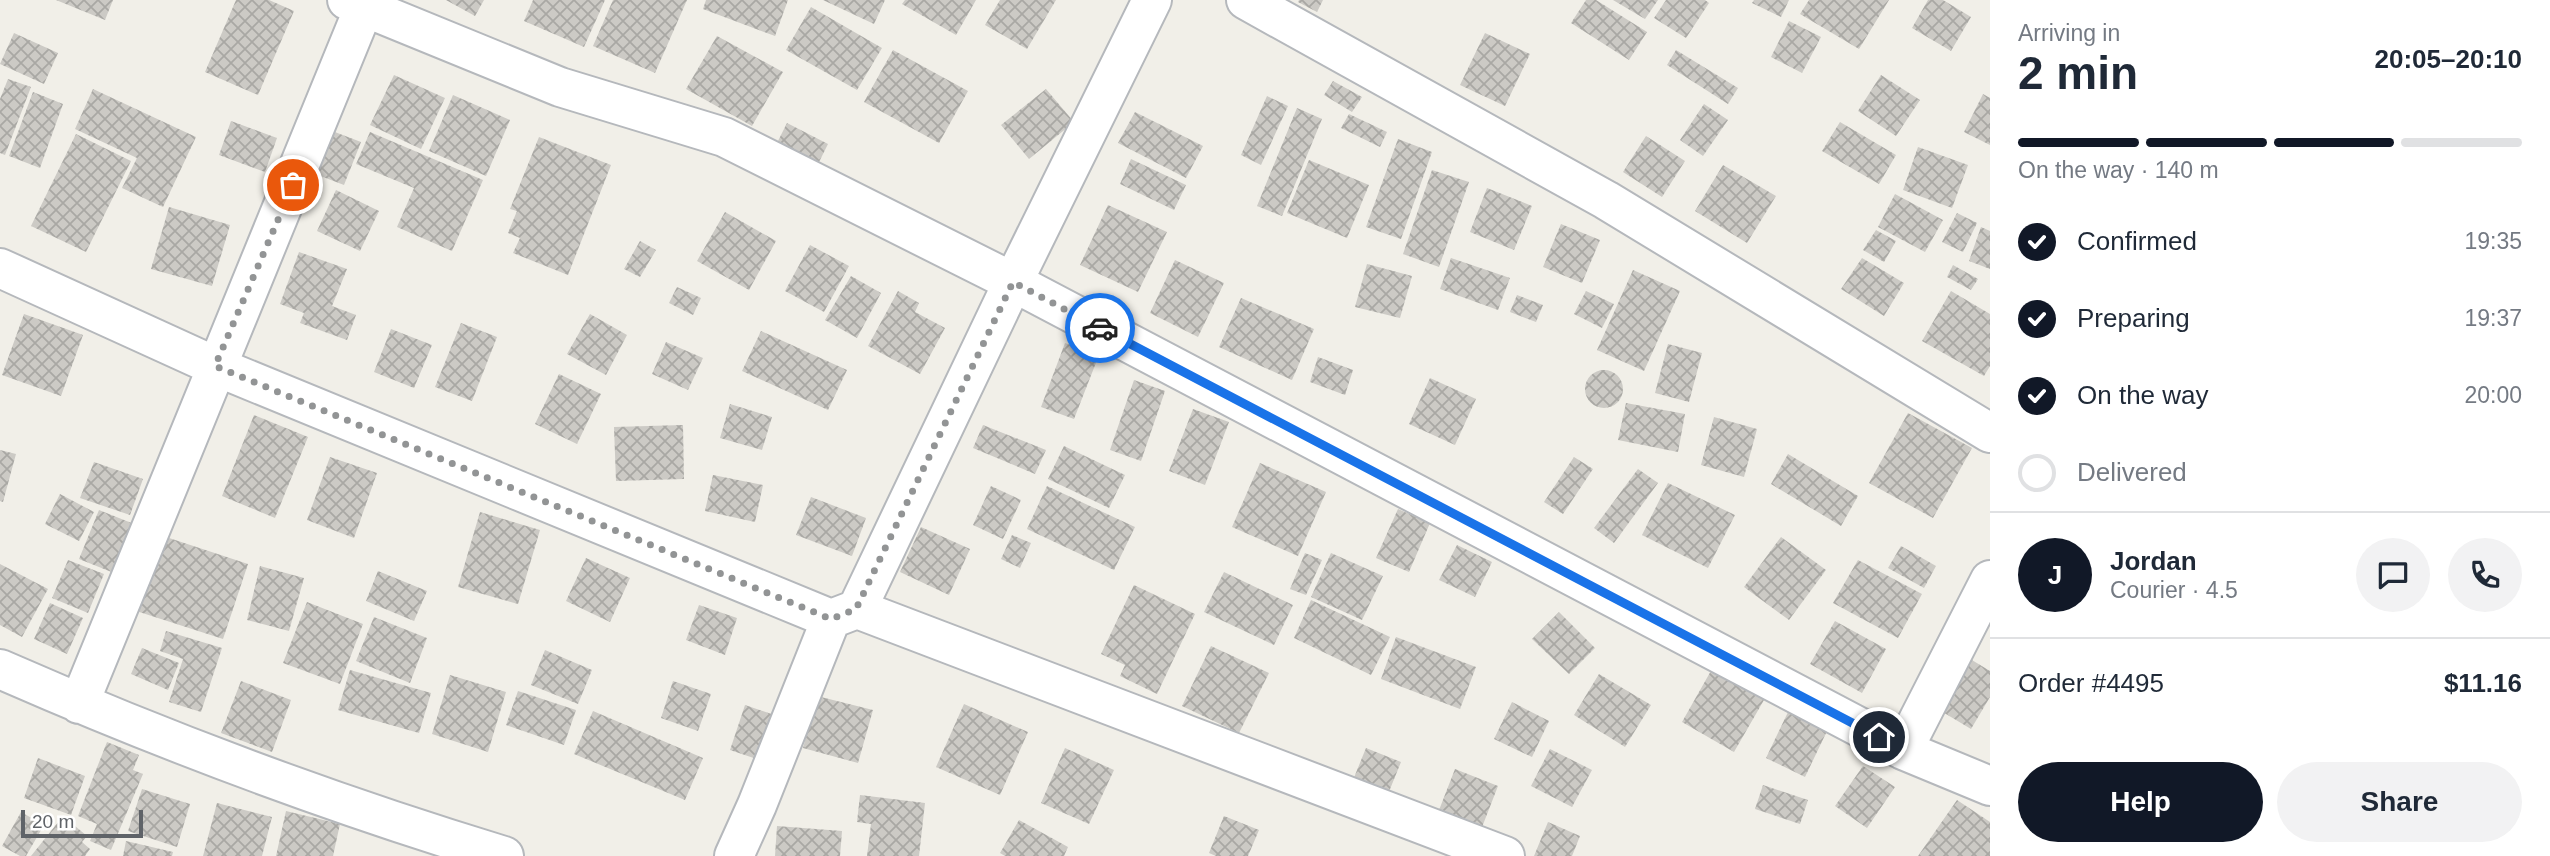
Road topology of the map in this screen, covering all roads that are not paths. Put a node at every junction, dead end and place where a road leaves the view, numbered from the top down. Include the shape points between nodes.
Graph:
1 (1152, 0) edge
2 (1246, 0) edge
3 (359, 3) edge
4 (0, 268) edge
5 (1013, 282) junction
6 (215, 366) junction
7 (1990, 433) edge
8 (1990, 580) edge
9 (844, 614) junction
10 (0, 669) edge
11 (79, 704) junction
12 (1903, 750) junction
13 (1990, 786) edge
14 (504, 856) edge
15 (734, 856) edge
16 (1505, 856) edge

1 - 5 street
2 - 7 street via 1606,200
3 - 5 street via 560,87 724,136
3 - 6 street via 283,211
4 - 6 street
5 - 9 street
5 - 12 street
6 - 9 street
6 - 11 street
8 - 12 street
9 - 15 street
9 - 16 street
10 - 11 street
11 - 14 street via 386,820
12 - 13 street

